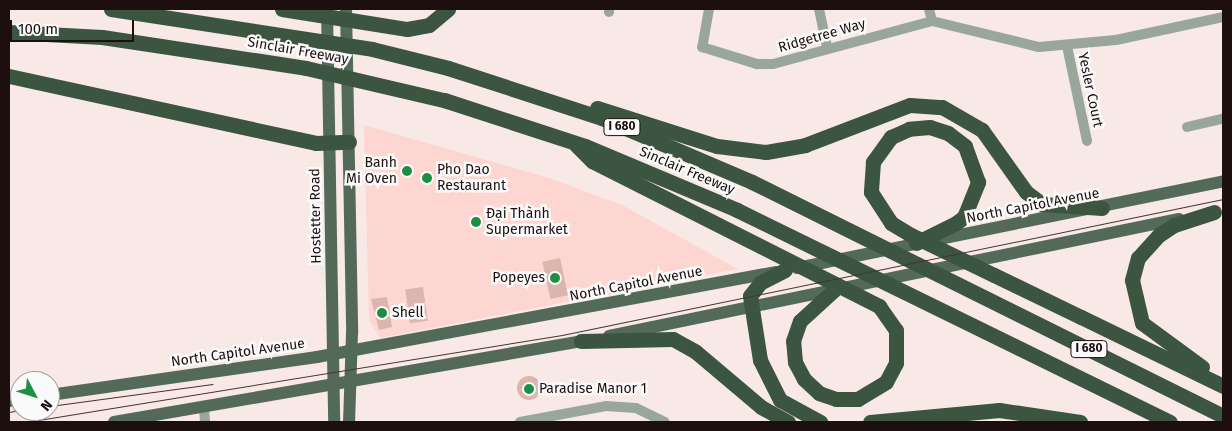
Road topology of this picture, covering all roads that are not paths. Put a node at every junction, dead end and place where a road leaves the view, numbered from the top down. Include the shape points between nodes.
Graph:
1 (111, 9) edge
2 (282, 9) edge
3 (327, 9) edge
4 (346, 9) edge
5 (448, 9) edge
6 (709, 9) edge
7 (819, 9) edge
8 (929, 9) edge
9 (1223, 17) edge
10 (932, 21) junction
11 (9, 32) edge
12 (1067, 46) junction
13 (827, 48) junction
14 (9, 76) edge
15 (524, 91) junction
16 (1223, 119) edge
17 (1187, 126) dead end
18 (1087, 141) dead end
19 (349, 142) junction
20 (574, 142) junction
21 (330, 144) junction
22 (1223, 181) edge
23 (1102, 208) junction
24 (1219, 211) edge
25 (916, 243) junction
26 (785, 270) junction
27 (834, 290) junction
28 (749, 307) junction
29 (581, 341) junction
30 (352, 350) junction
31 (333, 352) junction
32 (1223, 378) edge
33 (352, 382) junction
34 (333, 385) junction
35 (1223, 386) edge
36 (60, 393) edge
37 (204, 407) junction
38 (1223, 416) edge
39 (556, 419) edge
40 (114, 422) edge
41 (205, 422) edge
42 (334, 422) edge
43 (349, 422) edge
44 (520, 422) edge
45 (665, 422) edge
46 (788, 422) edge
47 (820, 422) edge
48 (871, 422) edge
49 (1080, 422) edge
50 (1170, 422) edge

1 - 15 highway, Sinclair Freeway / I 680 via 306,36 372,49
2 - 5 highway via 368,24 418,28
3 - 21 main road, Hostetter Road
4 - 19 main road
6 - 13 street, Ridgetree Way via 702,47 757,64 773,64
7 - 13 street
8 - 10 street
9 - 12 street, Ridgetree Way via 1142,36
10 - 12 street, Ridgetree Way via 1023,45
10 - 13 street, Ridgetree Way
11 - 20 highway, Sinclair Freeway / I 680 via 102,37 306,68 370,81
12 - 18 street, Yesler Court
14 - 21 highway
15 - 23 highway via 615,112 717,146 754,152 805,145 910,105 942,106 982,130 1026,192 1042,204
15 - 38 highway, Sinclair Freeway / I 680 via 675,148 861,235
16 - 17 street
19 - 21 highway
19 - 30 main road
20 - 27 highway via 592,161 870,300 886,313 896,330 896,363 886,382 869,395 836,399 818,393 804,380 793,352 800,320
20 - 50 highway, Sinclair Freeway / I 680 via 660,176 810,246
21 - 31 main road, Hostetter Road
22 - 23 main road, North Capitol Avenue
23 - 25 main road, North Capitol Avenue
24 - 27 main road
24 - 32 highway via 1174,225 1151,242 1138,258 1132,291 1137,313 1150,332
25 - 26 main road, North Capitol Avenue
25 - 35 highway via 960,220 974,200 974,163 965,146 948,133 930,127 909,129 891,137 877,153 870,172 871,192 879,210 899,229 994,275
26 - 28 highway via 755,287
26 - 30 main road, North Capitol Avenue via 502,326
27 - 28 main road
28 - 29 main road
28 - 47 highway via 760,360 773,392 797,413
29 - 33 main road
29 - 46 highway via 672,339 696,352 761,407
30 - 31 main road, North Capitol Avenue
30 - 33 main road
31 - 34 main road, Hostetter Road
31 - 36 main road, North Capitol Avenue
33 - 34 main road
33 - 43 main road
34 - 37 main road
34 - 42 main road, Hostetter Road
37 - 40 main road
37 - 41 street
39 - 44 street
39 - 45 street via 606,406 636,408
48 - 49 highway via 941,412 999,410

